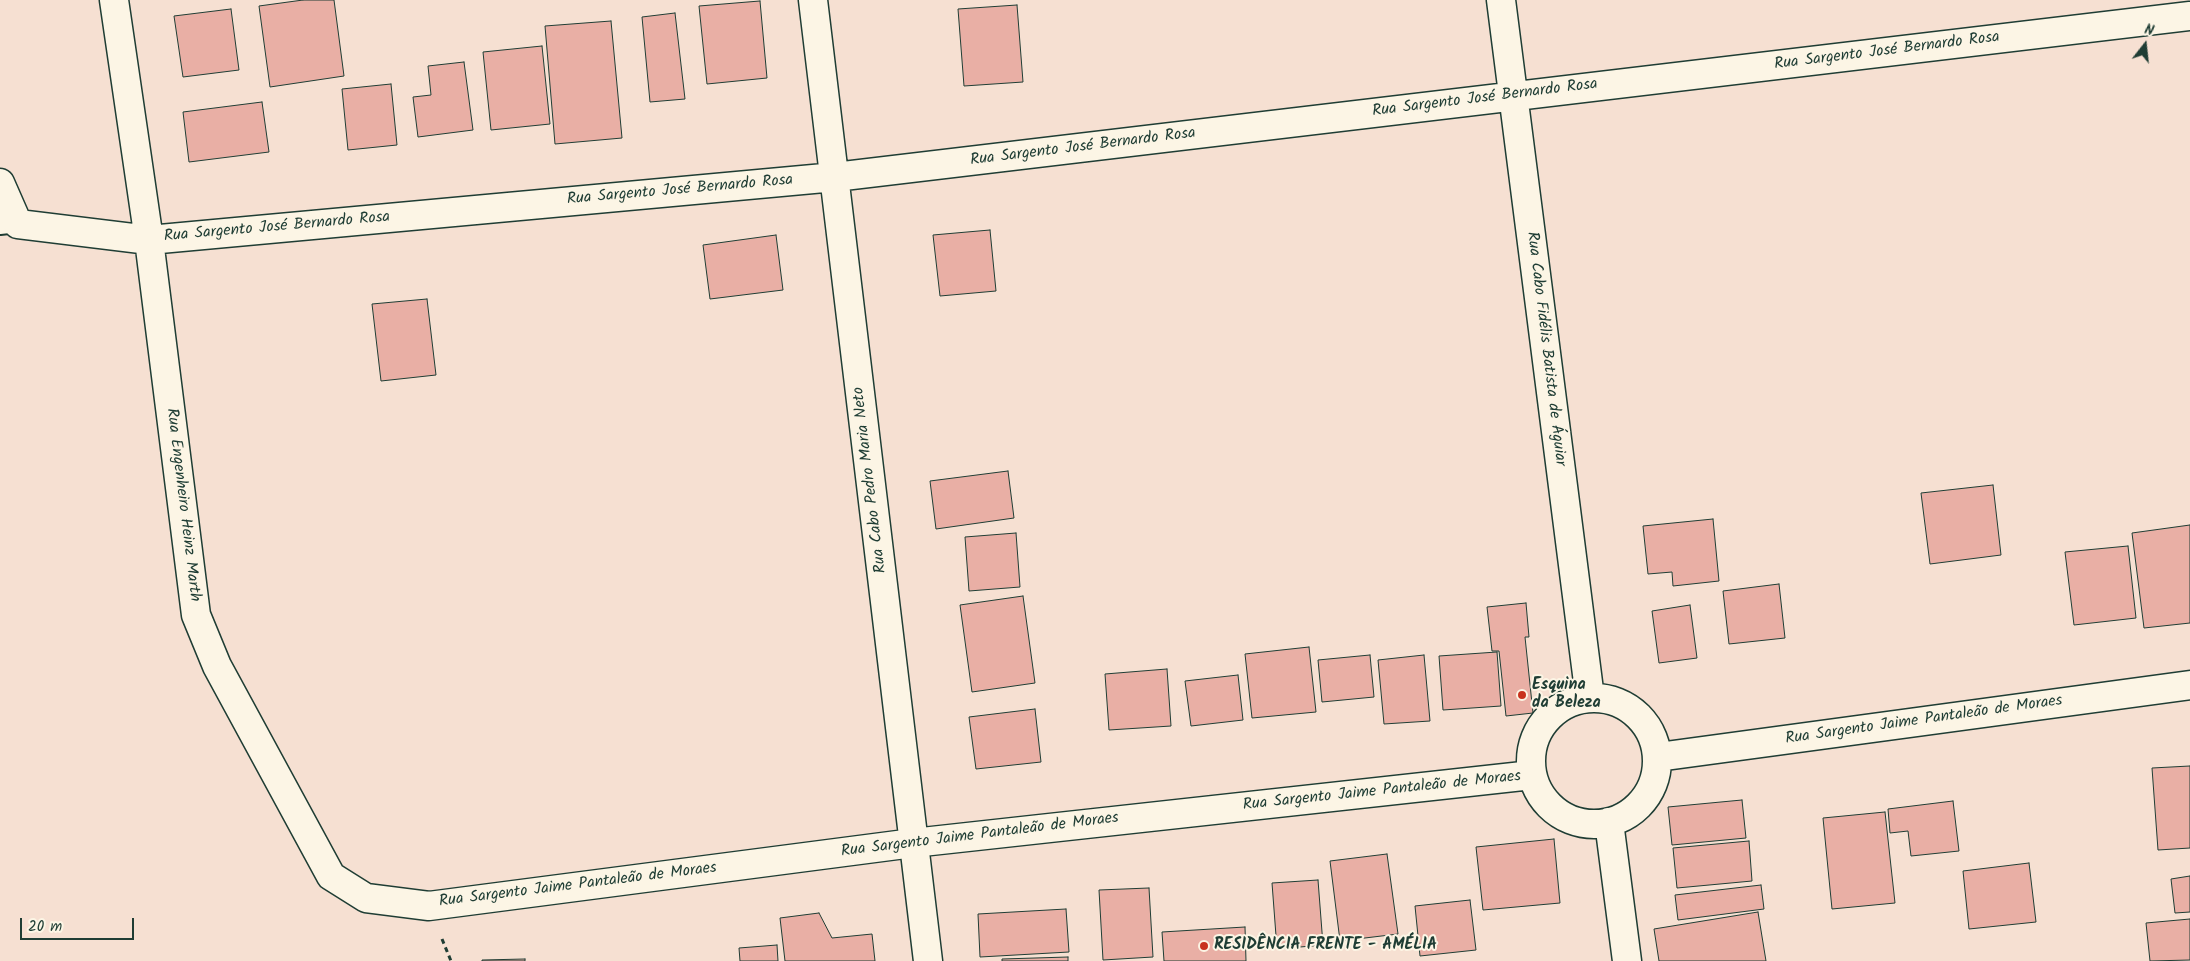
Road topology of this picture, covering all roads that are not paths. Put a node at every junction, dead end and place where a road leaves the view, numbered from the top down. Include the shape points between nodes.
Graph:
1 (114, 0) edge
2 (812, 0) edge
3 (1502, 0) edge
4 (2190, 16) edge
5 (1513, 96) junction
6 (835, 177) junction
7 (0, 183) edge
8 (9, 225) edge
9 (149, 240) junction
10 (2190, 686) edge
11 (1590, 698) junction
12 (1658, 757) junction
13 (1532, 775) junction
14 (1609, 822) junction
15 (913, 843) junction
16 (429, 906) joint
17 (928, 961) edge
18 (1627, 961) edge

1 - 9 street, Rua Engenheiro Heinz Marth
2 - 6 street, Rua Cabo Pedro Maria Neto
3 - 5 street, Rua Cabo Fidélis Batista de Águiar
4 - 5 street, Rua Sargento José Bernardo Rosa
5 - 6 street, Rua Sargento José Bernardo Rosa
5 - 11 street, Rua Cabo Fidélis Batista de Águiar
6 - 9 street, Rua Sargento José Bernardo Rosa
6 - 15 street, Rua Cabo Pedro Maria Neto
7 - 8 street, Rua Sargento José Bernardo Rosa
8 - 9 street, Rua Sargento José Bernardo Rosa
9 - 16 street, Rua Engenheiro Heinz Marth via 196,615 217,666 331,876 366,898
10 - 12 street, Rua Sargento Jaime Pantaleão de Moraes
11 - 12 street via 1610,700 1643,720 1654,738
11 - 13 street via 1569,703 1550,714 1537,732 1531,753
12 - 14 street via 1656,777 1649,795 1635,810
13 - 14 street via 1540,795 1555,811 1575,821
13 - 15 street, Rua Sargento Jaime Pantaleão de Moraes
14 - 18 street
15 - 16 street, Rua Sargento Jaime Pantaleão de Moraes
15 - 17 street, Rua Cabo Pedro Maria Neto

